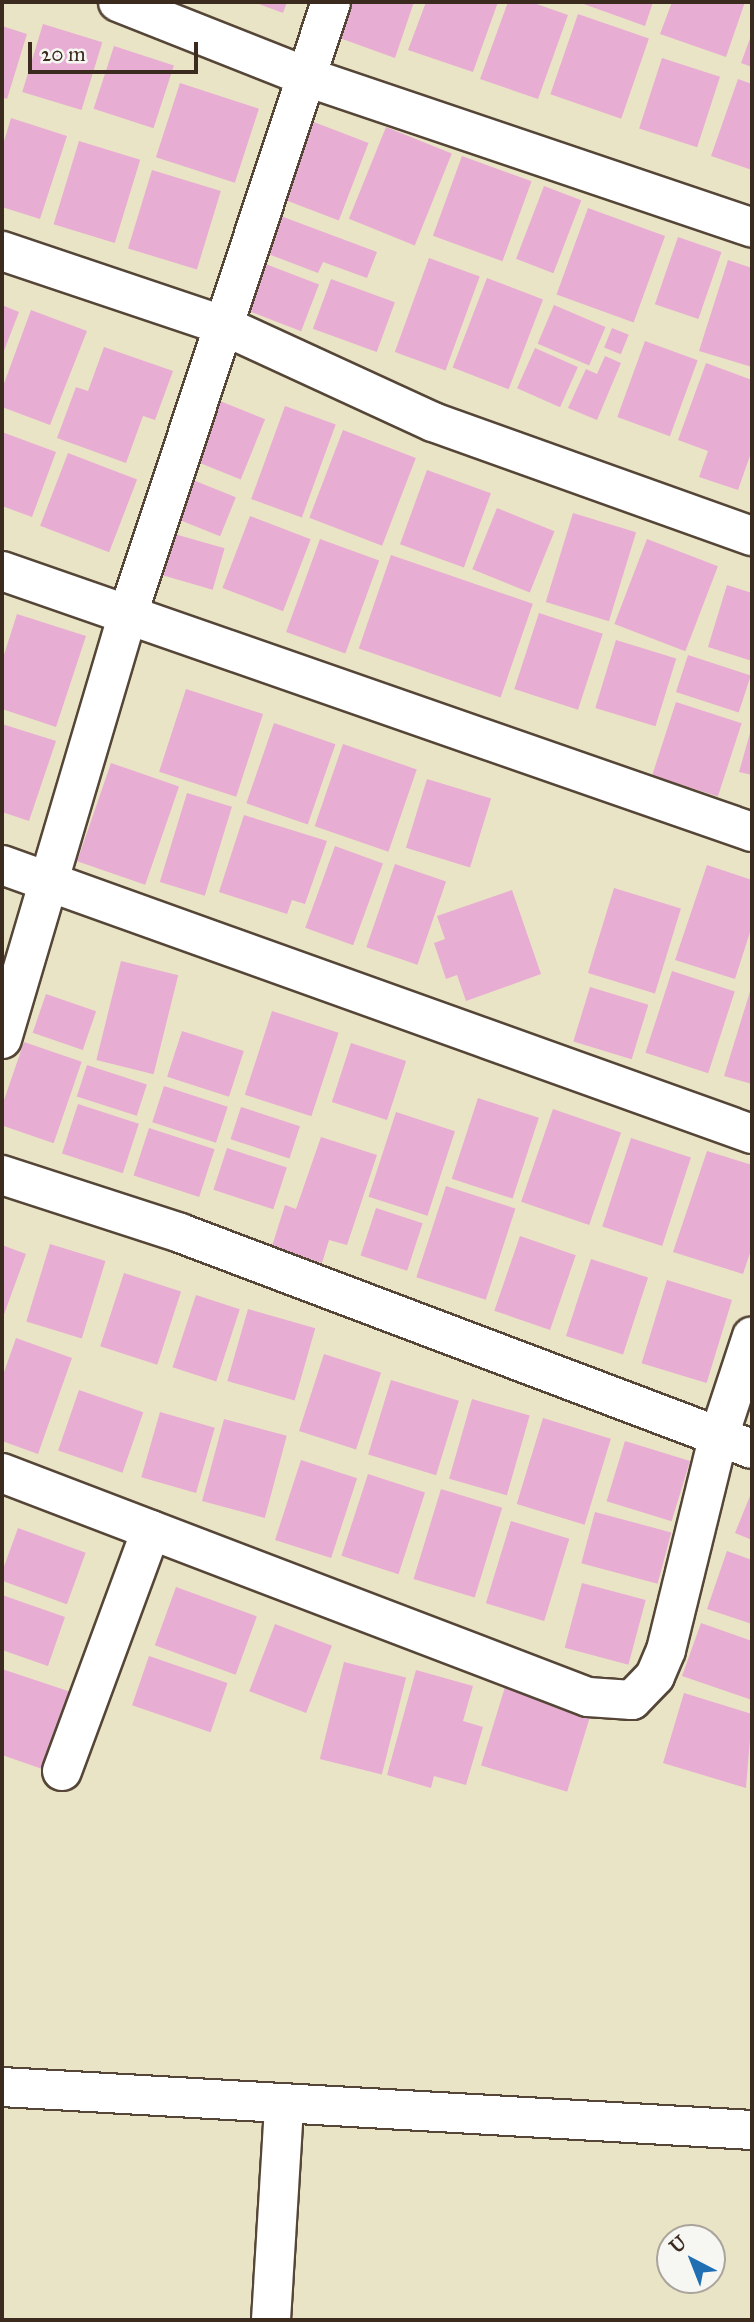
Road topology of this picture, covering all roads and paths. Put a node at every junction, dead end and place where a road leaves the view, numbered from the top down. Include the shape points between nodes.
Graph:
1 (118, 2) edge
2 (331, 2) edge
3 (307, 77) junction
4 (752, 228) edge
5 (2, 251) edge
6 (222, 325) junction
7 (752, 536) edge
8 (2, 571) edge
9 (127, 617) junction
10 (752, 832) edge
11 (2, 865) edge
12 (51, 883) junction
13 (2, 1039) edge
14 (752, 1134) edge
15 (2, 1175) edge
16 (752, 1336) edge
17 (735, 1444) edge
18 (2, 1473) edge
19 (151, 1530) junction
20 (62, 1771) dead end
21 (2, 2087) edge
22 (284, 2105) junction
23 (752, 2130) edge
24 (271, 2320) edge

1 - 3 street
2 - 3 street
3 - 4 street
3 - 6 street
5 - 6 street
6 - 7 street via 433,422
6 - 9 street
8 - 9 street
9 - 10 street
9 - 12 street
11 - 12 street
12 - 13 street
12 - 14 street
15 - 17 street via 180,1233
16 - 17 street
17 - 19 street via 666,1650 655,1676 632,1700 588,1697
18 - 19 street
19 - 20 street
21 - 22 street
22 - 23 street
22 - 24 street

